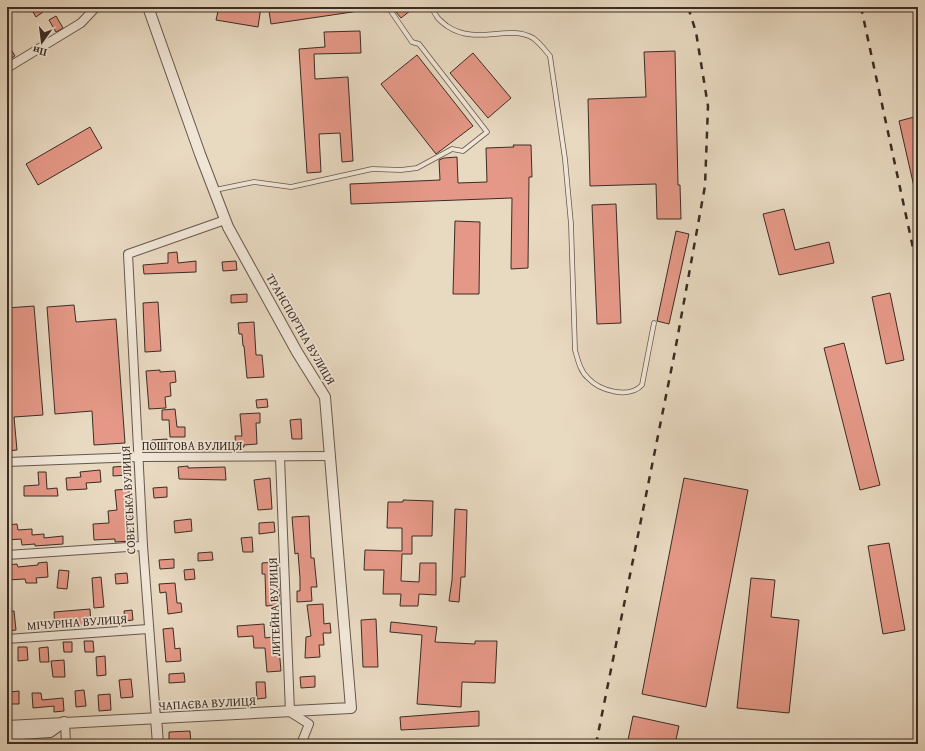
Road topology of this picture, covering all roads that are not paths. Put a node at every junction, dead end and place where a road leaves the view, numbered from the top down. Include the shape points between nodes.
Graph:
1 (96, 7) edge
2 (148, 7) edge
3 (388, 7) edge
4 (432, 7) edge
5 (7, 68) edge
6 (214, 190) junction
7 (225, 220) junction
8 (654, 323) dead end
9 (330, 456) junction
10 (138, 457) junction
11 (280, 457) junction
12 (7, 462) edge
13 (143, 546) junction
14 (7, 555) edge
15 (148, 629) junction
16 (7, 639) edge
17 (351, 708) joint
18 (290, 712) junction
19 (156, 718) junction
20 (65, 722) junction
21 (7, 726) edge
22 (7, 735) edge
23 (66, 744) edge
24 (158, 744) edge
25 (301, 744) edge

1 - 5 street via 81,23
2 - 6 street, ТРАНСПОРТНА ВУЛИЦЯ
3 - 6 lane via 412,42 419,44 487,132 463,151 452,149 417,168 372,169 291,187 254,182
4 - 8 lane via 439,20 452,30 467,35 525,35 533,38 550,56 571,217 575,350 581,370 588,380 624,394 638,389 642,384
6 - 7 street, ТРАНСПОРТНА ВУЛИЦЯ
7 - 9 street, ТРАНСПОРТНА ВУЛИЦЯ via 297,352 325,397
7 - 10 street, СОВЕТСЬКА ВУЛИЦЯ via 128,254
9 - 11 street, ПОШТОВА ВУЛИЦЯ
9 - 17 street, ТРАНСПОРТНА ВУЛИЦЯ
10 - 11 street, ПОШТОВА ВУЛИЦЯ
10 - 12 street, ПОШТОВА ВУЛИЦЯ
10 - 13 street, СОВЕТСЬКА ВУЛИЦЯ
11 - 18 street, ЛИТЕЙНА ВУЛИЦЯ
13 - 14 street
13 - 15 street, СОВЕТСЬКА ВУЛИЦЯ
15 - 16 street, МІЧУРІНА ВУЛИЦЯ
15 - 19 street, СОВЕТСЬКА ВУЛИЦЯ
17 - 18 street, ЧАПАЄВА ВУЛИЦЯ
18 - 19 street, ЧАПАЄВА ВУЛИЦЯ
18 - 25 street via 309,724
19 - 20 street, ЧАПАЄВА ВУЛИЦЯ
19 - 24 street, СОВЕТСЬКА ВУЛИЦЯ
20 - 21 street, ЧАПАЄВА ВУЛИЦЯ
20 - 22 street, ЧАПАЄВА ВУЛИЦЯ via 50,732
20 - 23 street

